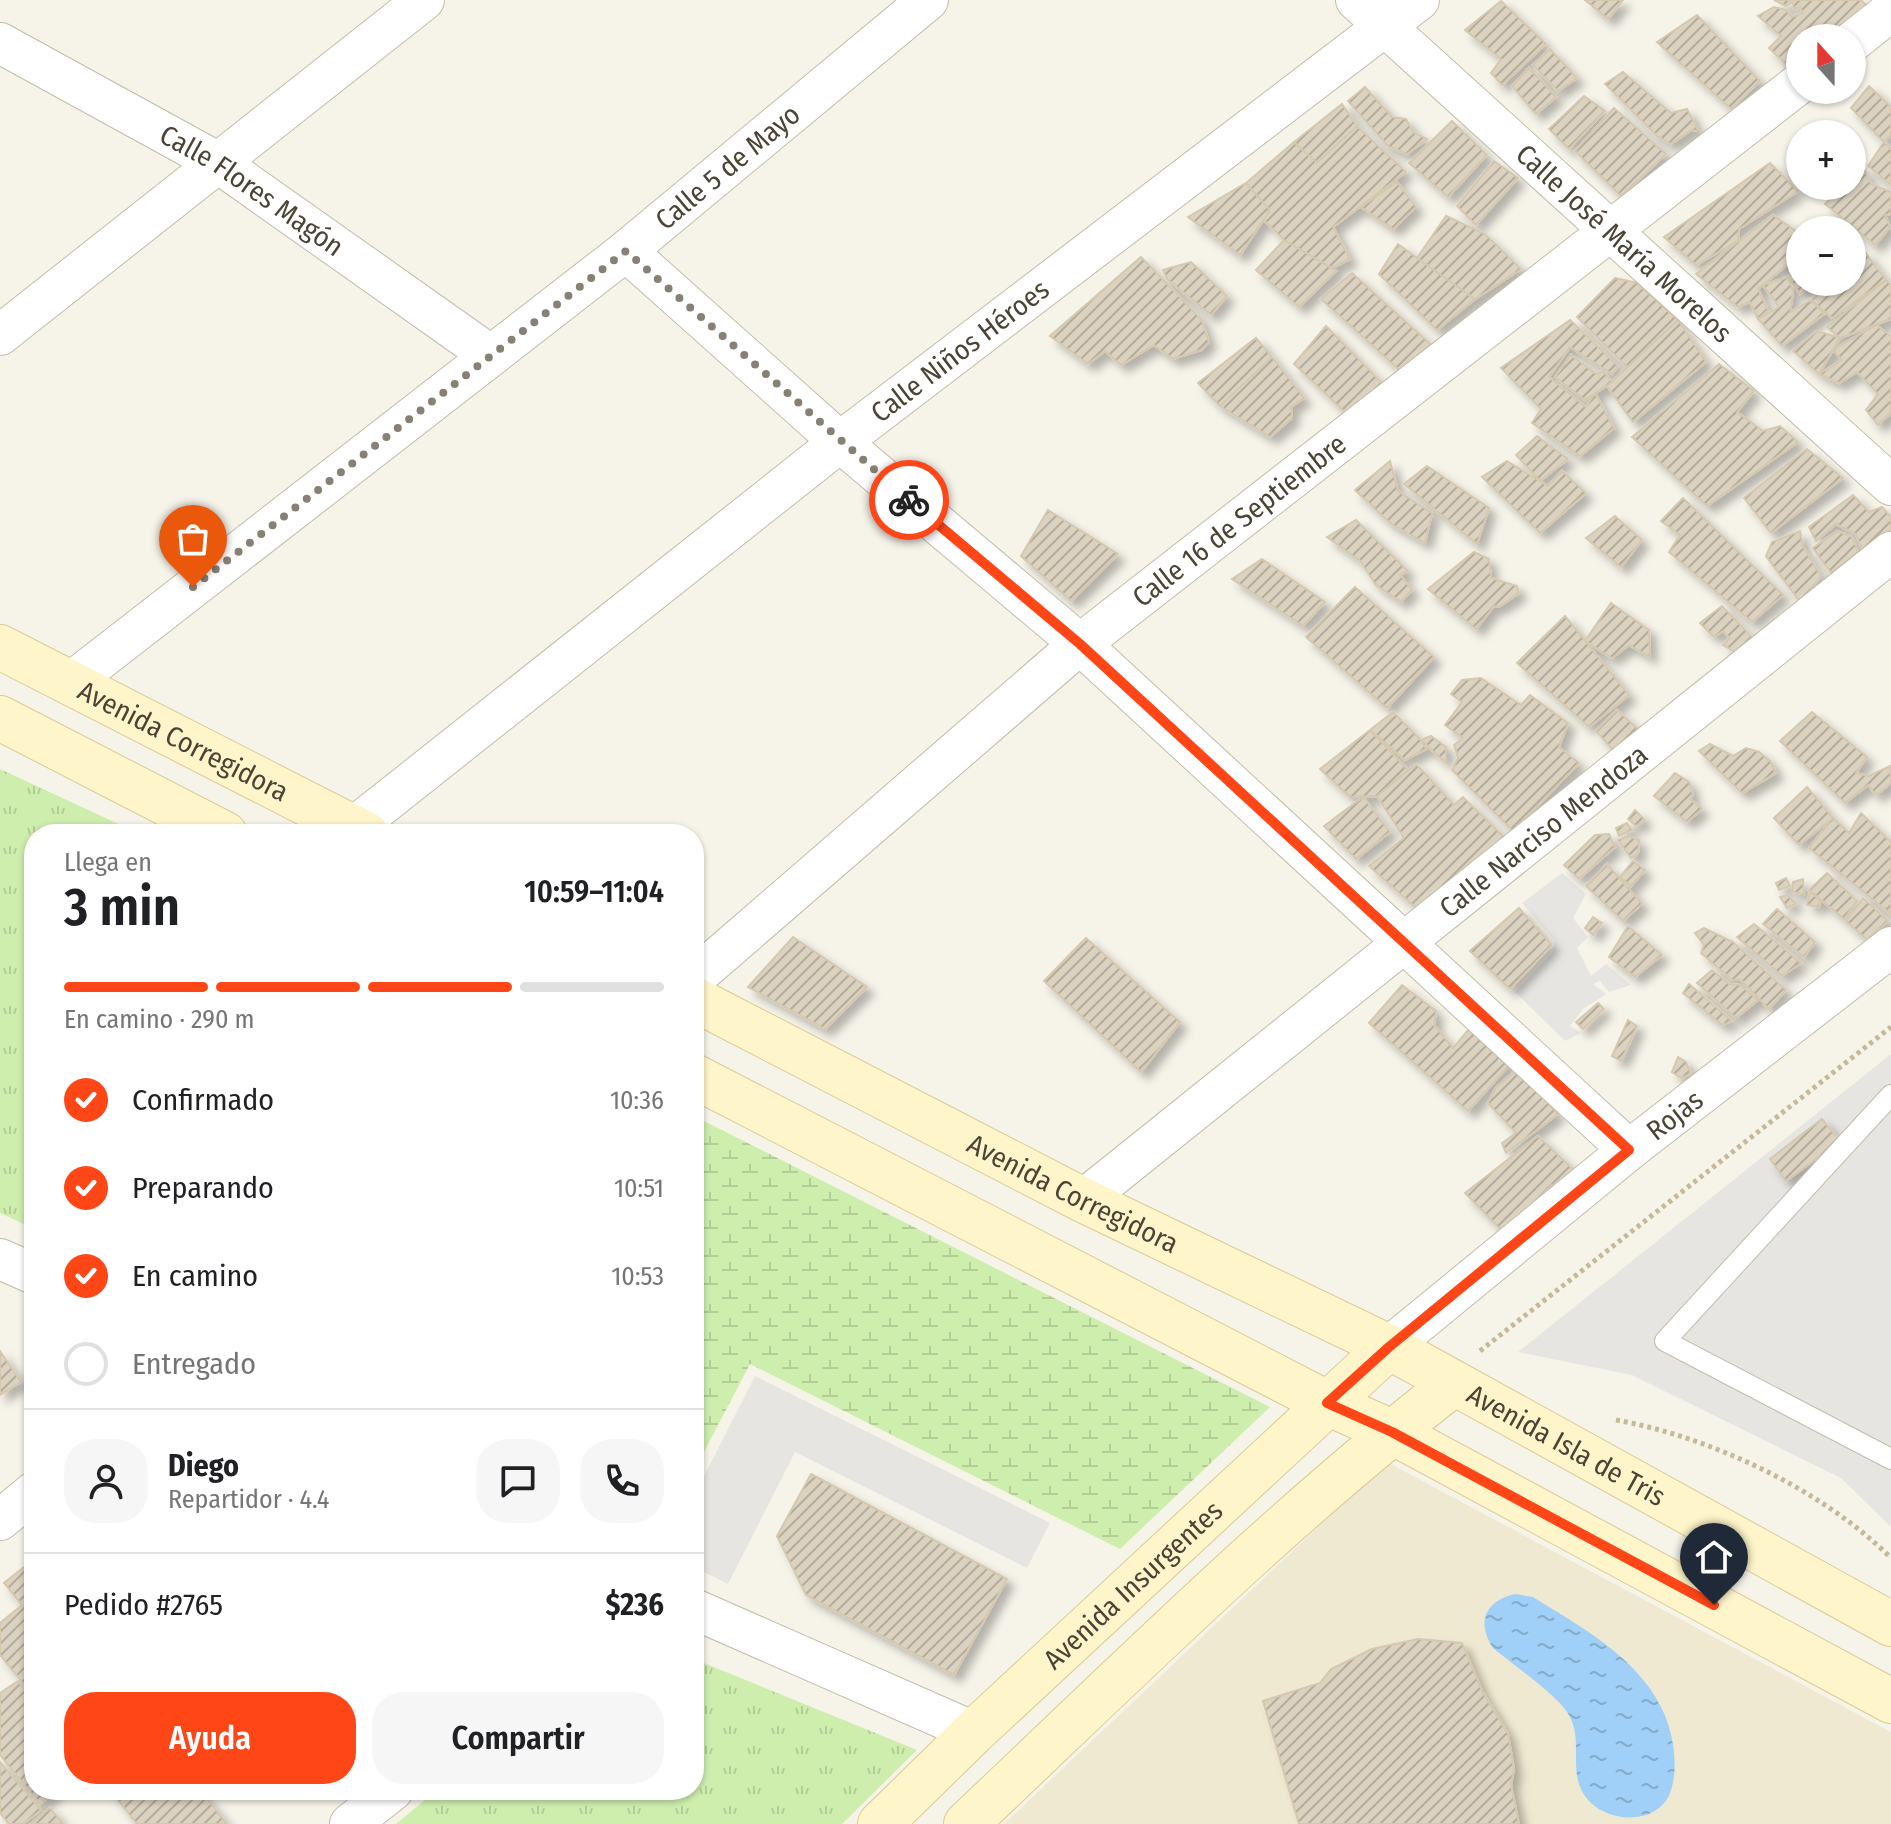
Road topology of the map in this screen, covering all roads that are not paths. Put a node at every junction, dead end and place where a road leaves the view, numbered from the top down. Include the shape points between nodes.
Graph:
1 (424, 0) edge
2 (928, 0) edge
3 (1356, 0) edge
4 (1419, 0) edge
5 (1891, 11) edge
6 (1386, 26) junction
7 (1866, 31) edge
8 (0, 43) edge
9 (1786, 94) edge
10 (217, 162) junction
11 (1612, 232) junction
12 (626, 251) junction
13 (0, 335) edge
14 (490, 355) junction
15 (840, 442) junction
16 (1891, 485) edge
17 (1891, 552) edge
18 (1080, 644) junction
19 (0, 647) edge
20 (70, 683) junction
21 (0, 718) edge
22 (206, 824) edge
23 (346, 824) edge
24 (369, 824) edge
25 (1406, 941) junction
26 (1891, 947) edge
27 (704, 969) edge
28 (704, 1004) edge
29 (704, 1081) edge
30 (1891, 1095) edge
31 (1629, 1150) junction
32 (1083, 1200) junction
33 (0, 1259) edge
34 (24, 1270) edge
35 (1389, 1347) junction
36 (1460, 1373) junction
37 (1327, 1403) junction
38 (1392, 1432) junction
39 (1891, 1459) edge
40 (24, 1500) edge
41 (0, 1520) edge
42 (704, 1613) edge
43 (1891, 1624) edge
44 (1891, 1701) edge
45 (974, 1732) junction
46 (380, 1800) edge
47 (350, 1824) edge
48 (880, 1824) edge
49 (966, 1824) edge

1 - 10 street
2 - 12 street, Calle 5 de Mayo
3 - 6 street, Calle José María Morelos
4 - 6 street, Calle Niños Héroes
5 - 7 street
6 - 11 street, Calle José María Morelos
6 - 15 street, Calle Niños Héroes
8 - 10 street, Calle Flores Magón
9 - 11 street, Calle 16 de Septiembre
10 - 13 street
10 - 14 street, Calle Flores Magón
11 - 16 street, Calle José María Morelos
11 - 18 street, Calle 16 de Septiembre
12 - 14 street, Calle 5 de Mayo
12 - 15 street
14 - 20 street, Calle 5 de Mayo
15 - 18 street
15 - 24 street, Calle Niños Héroes
17 - 25 street, Calle Narciso Mendoza
18 - 25 street
18 - 27 street, Calle 16 de Septiembre
19 - 20 main road, Avenida Corregidora
20 - 23 main road, Avenida Corregidora
21 - 22 main road
25 - 31 street
25 - 32 street, Calle Narciso Mendoza
26 - 31 street, Rojas
28 - 32 main road, Avenida Corregidora
29 - 37 main road
30 - 39 lane via 1665,1341
31 - 35 street, Rojas
32 - 35 main road, Avenida Corregidora
33 - 34 street
35 - 36 main road, Avenida Corregidora
35 - 37 main road, Avenida Insurgentes
36 - 38 main road
36 - 43 main road, Avenida Isla de Tris
37 - 38 main road
37 - 45 main road, Avenida Insurgentes
38 - 44 main road
38 - 49 main road via 1251,1555
40 - 41 street
42 - 45 street
45 - 48 main road, Avenida Insurgentes
46 - 47 street

